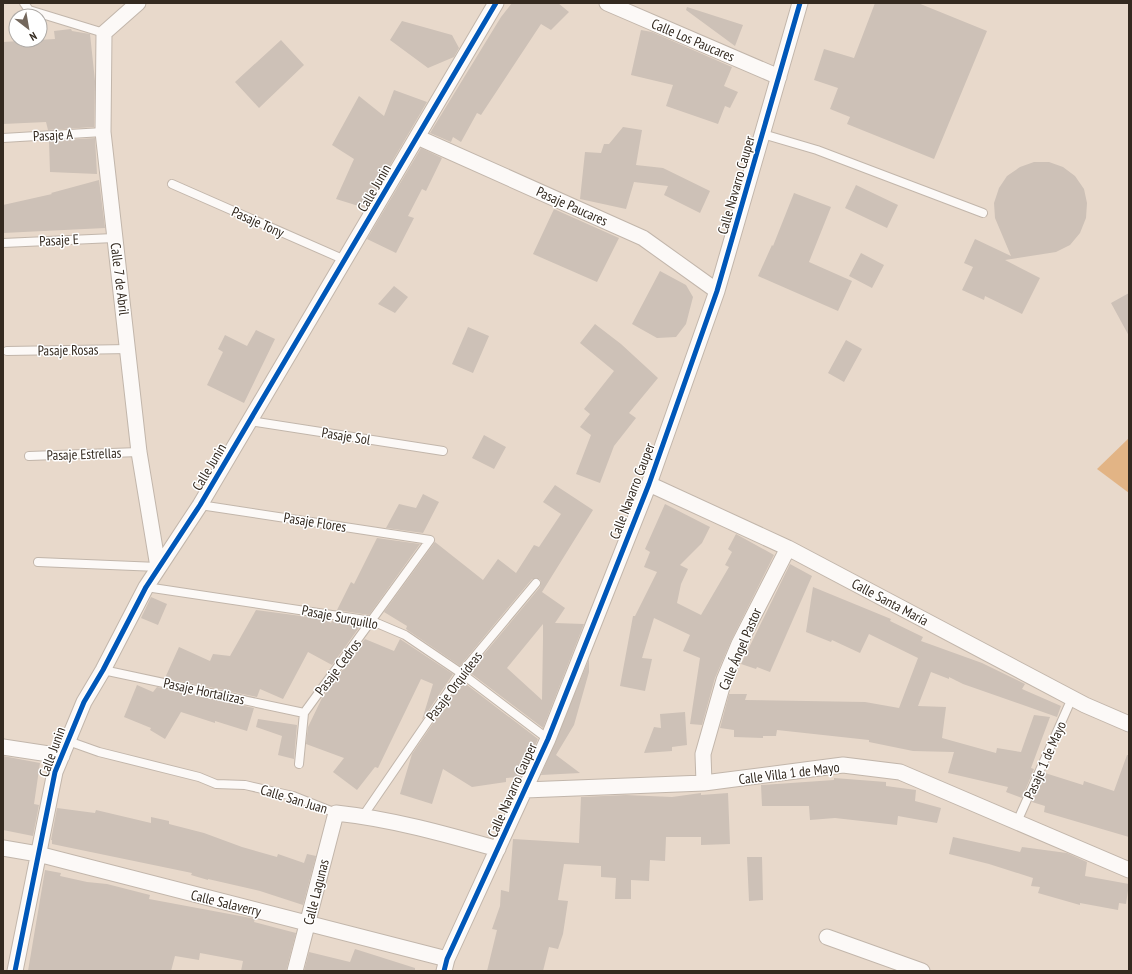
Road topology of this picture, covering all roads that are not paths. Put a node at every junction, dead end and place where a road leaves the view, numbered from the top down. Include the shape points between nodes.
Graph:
1 (24, 3) edge
2 (138, 3) edge
3 (496, 3) edge
4 (607, 3) edge
5 (800, 3) edge
6 (104, 33) junction
7 (779, 77) junction
8 (103, 132) junction
9 (763, 134) junction
10 (418, 137) junction
11 (3, 138) edge
12 (172, 184) dead end
13 (983, 213) dead end
14 (114, 238) junction
15 (3, 243) edge
16 (345, 260) junction
17 (717, 291) junction
18 (129, 349) junction
19 (7, 351) dead end
20 (250, 421) junction
21 (443, 451) dead end
22 (139, 452) junction
23 (29, 456) dead end
24 (649, 484) junction
25 (200, 505) junction
26 (430, 540) joint
27 (788, 548) junction
28 (38, 562) dead end
29 (158, 567) junction
30 (536, 583) dead end
31 (146, 587) junction
32 (372, 621) junction
33 (103, 670) junction
34 (461, 673) junction
35 (1072, 698) junction
36 (304, 712) junction
37 (1129, 724) edge
38 (548, 739) junction
39 (68, 741) junction
40 (3, 747) edge
41 (62, 756) junction
42 (299, 764) dead end
43 (704, 781) junction
44 (525, 790) junction
45 (366, 812) junction
46 (336, 813) junction
47 (1017, 822) junction
48 (3, 848) edge
49 (498, 849) junction
50 (38, 854) junction
51 (1129, 870) edge
52 (308, 924) junction
53 (828, 937) dead end
54 (446, 965) edge
55 (14, 971) edge
56 (296, 971) edge
57 (922, 971) edge

1 - 6 lane via 29,10
2 - 6 street
3 - 10 street, Calle Junin
4 - 7 street, Calle Los Paucares
5 - 7 street, Calle Navarro Cauper
6 - 8 street, Calle 7 de Abril
7 - 9 street, Calle Navarro Cauper
8 - 11 lane, Pasaje A
8 - 14 street, Calle 7 de Abril
9 - 13 lane via 817,150
9 - 17 street, Calle Navarro Cauper
10 - 16 street, Calle Junin
10 - 17 street, Pasaje Paucares via 643,238
12 - 16 lane, Pasaje Tony
14 - 15 lane, Pasaje E
14 - 18 street, Calle 7 de Abril
16 - 20 street, Calle Junin
17 - 24 street, Calle Navarro Cauper
18 - 19 lane, Pasaje Rosas
18 - 22 street, Calle 7 de Abril
20 - 21 lane, Pasaje Sol
20 - 25 street, Calle Junin
22 - 23 lane, Pasaje Estrellas
22 - 29 street, Calle 7 de Abril
24 - 27 street, Calle Santa María
24 - 38 street, Calle Navarro Cauper
25 - 26 lane, Pasaje Flores
25 - 29 street, Calle Junin
26 - 32 lane, Pasaje Cedros
27 - 35 street, Calle Santa María
27 - 43 street, Calle Ángel Pastor via 739,644 724,680 703,757
28 - 29 lane
29 - 31 street, Calle Junin
30 - 34 lane, Pasaje Orquídeas
31 - 32 lane, Pasaje Surquillo
31 - 33 street, Calle Junin
32 - 34 lane, Pasaje Surquillo via 405,634
32 - 36 lane, Pasaje Cedros
33 - 36 lane, Pasaje Hortalizas
33 - 39 street, Calle Junin via 84,702
34 - 38 lane, Pasaje Surquillo
34 - 45 lane, Pasaje Orquídeas
35 - 37 street, Calle Santa María
35 - 47 lane, Pasaje 1 de Mayo
36 - 42 lane
38 - 44 street, Calle Navarro Cauper
39 - 41 street, Calle Junin
39 - 46 lane, Calle San Juan via 216,784 245,785 279,792
40 - 41 street
41 - 50 street, Calle Junin via 55,772
43 - 44 street, Calle Villa 1 de Mayo
43 - 47 street, Calle Villa 1 de Mayo via 843,765 900,772
44 - 49 street, Calle Navarro Cauper
45 - 46 street, Calle San Juan
45 - 49 street, Calle San Juan
46 - 52 street, Calle Lagunas
47 - 51 street, Calle Villa 1 de Mayo
48 - 50 street, Calle Salaverry
49 - 54 street, Calle Navarro Cauper
50 - 52 street, Calle Salaverry
50 - 55 street, Calle Junin
52 - 54 street, Calle Salaverry
52 - 56 street, Calle Lagunas
53 - 57 street

